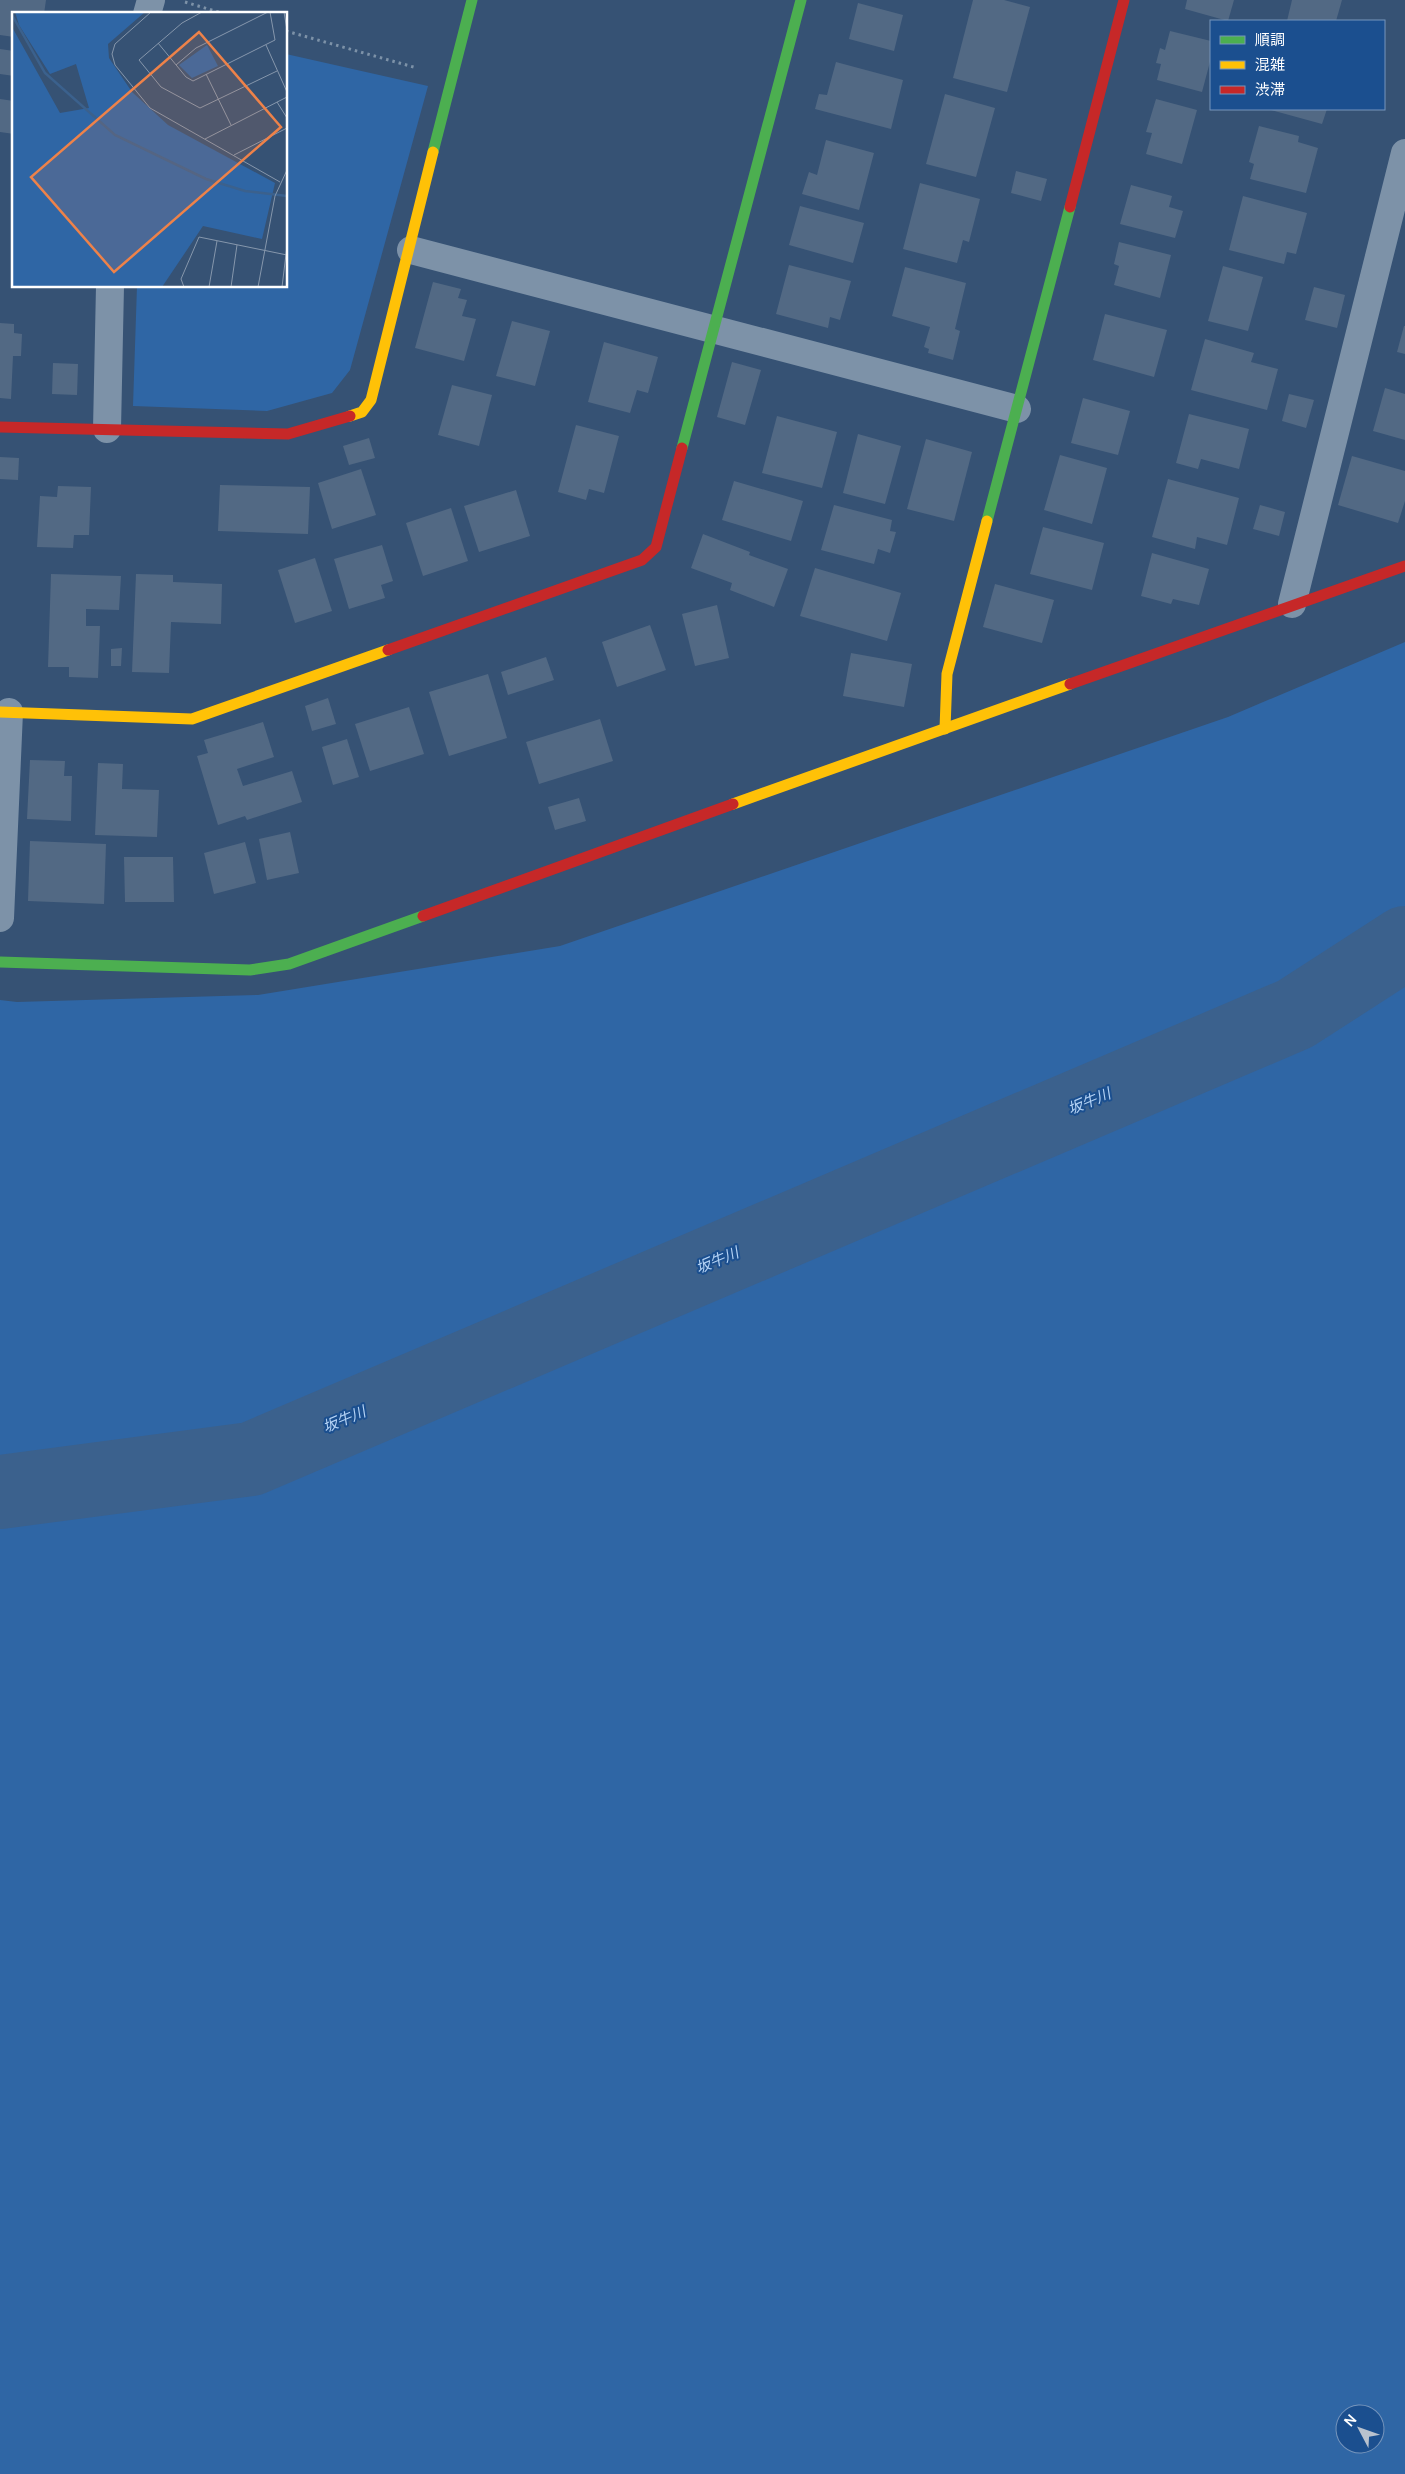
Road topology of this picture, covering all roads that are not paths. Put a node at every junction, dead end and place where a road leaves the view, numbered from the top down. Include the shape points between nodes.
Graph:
1 (472, 0) edge
2 (801, 0) edge
3 (1124, 0) edge
4 (1405, 154) edge
5 (411, 250) junction
6 (110, 288) edge
7 (713, 329) junction
8 (1017, 409) junction
9 (0, 428) edge
10 (107, 429) junction
11 (1405, 566) edge
12 (1292, 604) junction
13 (4, 712) edge
14 (945, 729) junction
15 (0, 918) edge
16 (0, 962) edge

1 - 5 street
2 - 7 street
3 - 8 street
4 - 12 street
5 - 7 street
5 - 10 street via 370,400 362,412 288,434
6 - 10 street
7 - 8 street
7 - 13 street via 656,547 642,560 192,719
8 - 14 street via 947,674
9 - 10 street
11 - 12 street
12 - 14 street
13 - 15 street
14 - 16 street via 289,964 250,970

